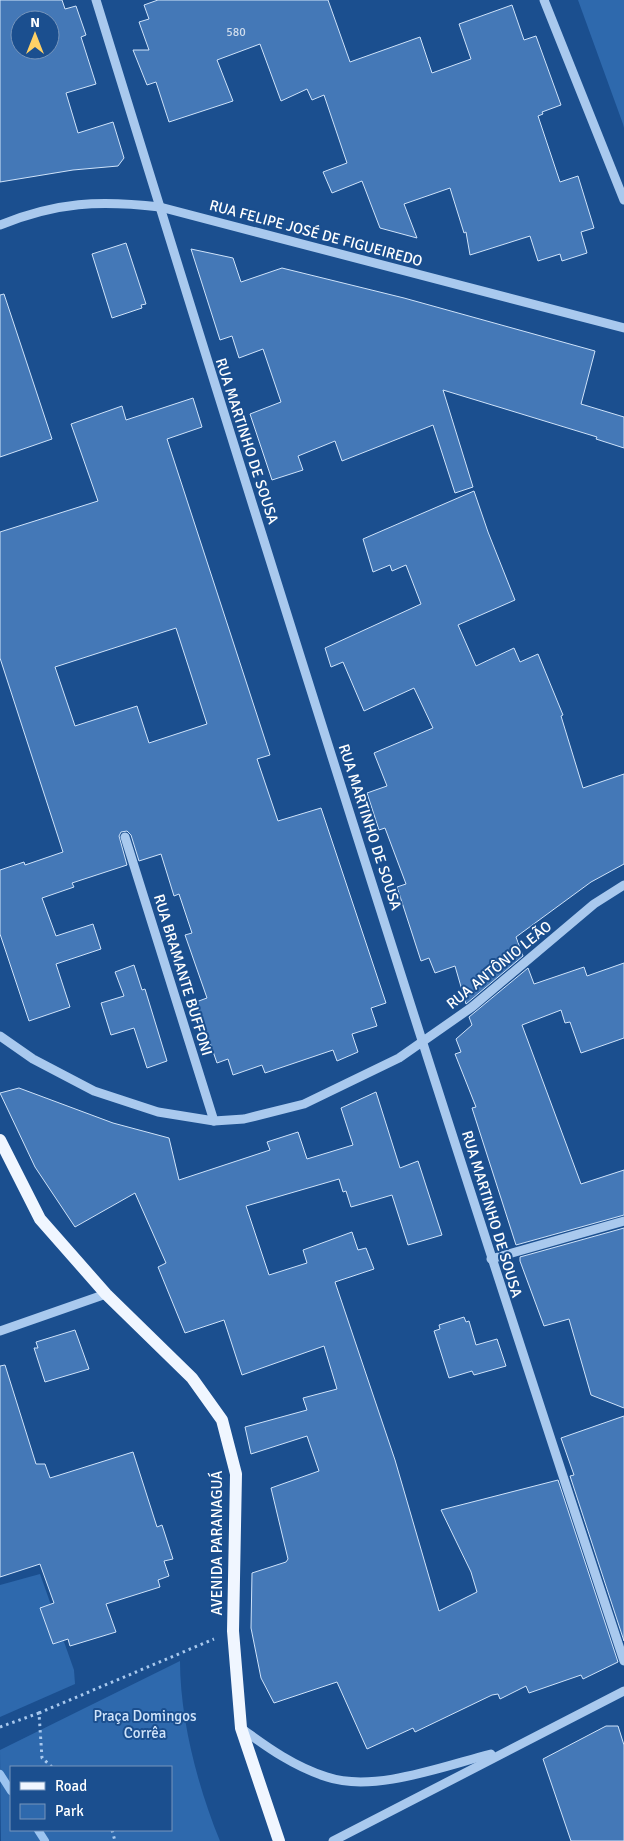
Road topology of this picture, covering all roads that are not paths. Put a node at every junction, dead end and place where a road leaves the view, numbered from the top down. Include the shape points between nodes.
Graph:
1 (96, 0) edge
2 (544, 0) edge
3 (624, 200) edge
4 (160, 207) junction
5 (0, 225) edge
6 (624, 328) edge
7 (125, 837) dead end
8 (624, 885) edge
9 (0, 1036) edge
10 (423, 1040) junction
11 (214, 1121) junction
12 (0, 1140) edge
13 (624, 1221) edge
14 (491, 1259) junction
15 (106, 1294) junction
16 (0, 1331) edge
17 (624, 1661) edge
18 (624, 1691) edge
19 (241, 1728) junction
20 (506, 1751) junction
21 (279, 1841) edge
22 (333, 1841) edge

1 - 4 street, RUA MARTINHO DE SOUSA
2 - 3 street
4 - 5 street, RUA FELIPE JOSÉ DE FIGUEIREDO via 122,202 82,203 32,212
4 - 6 street, RUA FELIPE JOSÉ DE FIGUEIREDO
4 - 10 street, RUA MARTINHO DE SOUSA
7 - 11 street, RUA BRAMANTE BUFFONI
8 - 10 street, RUA ANTÔNIO LEÃO via 594,904 472,1008
9 - 11 street, RUA ANTÔNIO LEÃO via 33,1059 94,1091 158,1112
10 - 11 street, RUA ANTÔNIO LEÃO via 400,1058 304,1104 244,1119
10 - 14 street, RUA MARTINHO DE SOUSA
12 - 15 main road, AVENIDA PARANAGUÁ via 40,1219
13 - 14 street
14 - 17 street, RUA MARTINHO DE SOUSA
15 - 16 street
15 - 19 main road, AVENIDA PARANAGUÁ via 192,1378 222,1420 236,1474 232,1631
18 - 20 street
19 - 20 street via 293,1764 328,1778 358,1782 392,1779
19 - 21 main road, AVENIDA PARANAGUÁ
20 - 22 street

